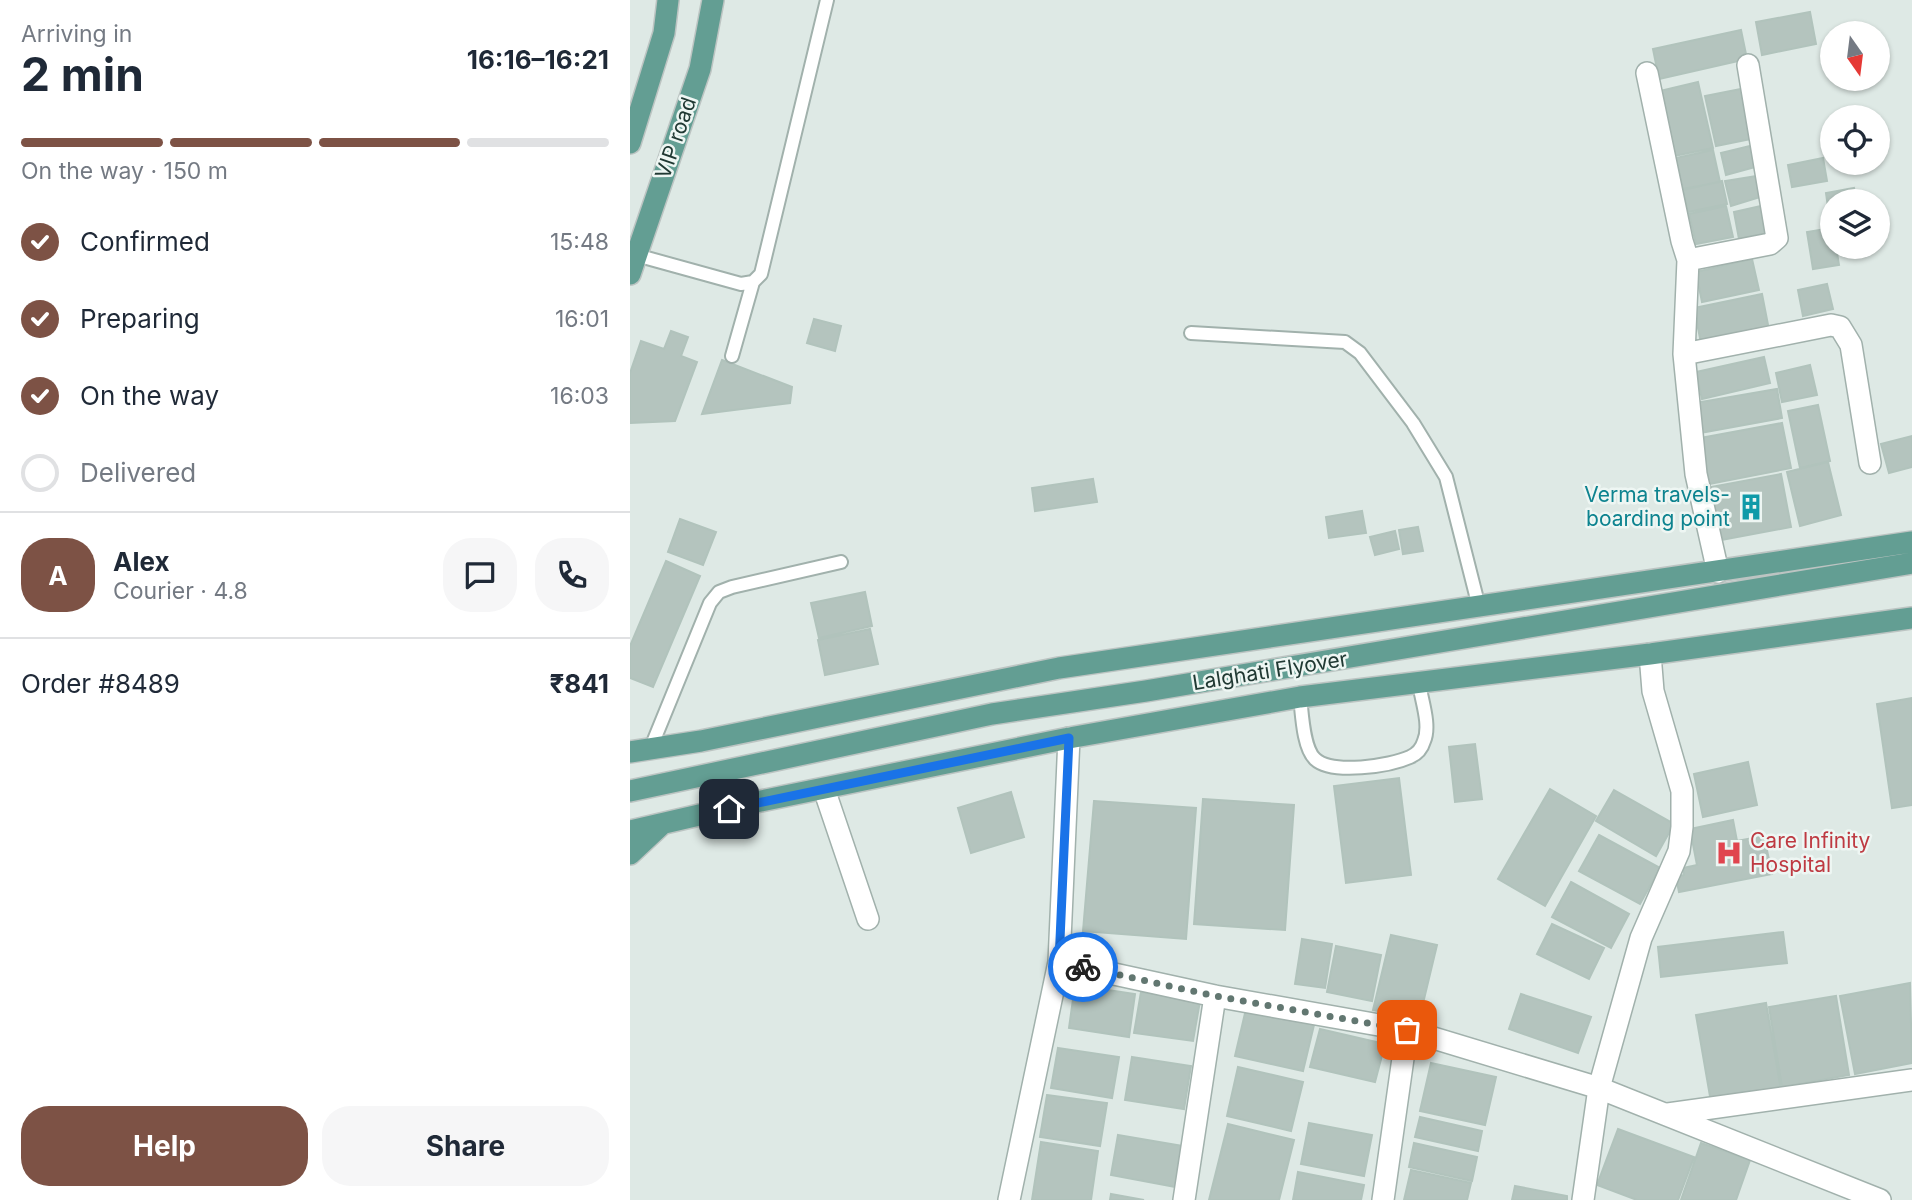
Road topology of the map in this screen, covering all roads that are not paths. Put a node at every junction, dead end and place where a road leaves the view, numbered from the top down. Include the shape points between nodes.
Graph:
1 (668, 0) edge
2 (713, 0) edge
3 (827, 0) edge
4 (1748, 65) dead end
5 (1647, 73) dead end
6 (630, 144) edge
7 (1688, 260) junction
8 (633, 265) edge
9 (754, 282) junction
10 (1191, 333) dead end
11 (1684, 354) junction
12 (732, 356) dead end
13 (1870, 463) dead end
14 (1912, 542) edge
15 (841, 562) dead end
16 (1912, 563) edge
17 (1718, 572) junction
18 (1479, 607) junction
19 (1912, 618) edge
20 (1650, 654) junction
21 (1419, 682) junction
22 (1300, 697) junction
23 (1069, 738) junction
24 (630, 739) edge
25 (654, 740) junction
26 (701, 741) junction
27 (630, 752) edge
28 (824, 789) junction
29 (630, 791) edge
30 (662, 825) junction
31 (630, 831) edge
32 (630, 854) edge
33 (868, 919) dead end
34 (1059, 962) junction
35 (1215, 996) junction
36 (1407, 1030) junction
37 (1912, 1080) edge
38 (1599, 1088) junction
39 (1667, 1114) junction
40 (1009, 1200) edge
41 (1184, 1200) edge
42 (1383, 1200) edge
43 (1583, 1200) edge
44 (1880, 1200) edge

1 - 6 main road, VIP road via 664,33
2 - 8 main road, VIP road via 700,69
3 - 9 lane via 761,274
4 - 7 street via 1777,238 1770,244
5 - 7 street
7 - 11 street
8 - 9 lane via 741,284
9 - 12 lane
10 - 18 lane via 1345,342 1360,353 1413,423 1446,477
11 - 13 street via 1831,325 1840,327 1851,345
11 - 17 street via 1696,474
14 - 17 main road
15 - 25 lane via 719,592 710,603
16 - 29 main road, Lalghati Flyover via 992,714
17 - 18 main road
18 - 26 main road via 1059,668
19 - 20 main road
20 - 21 main road
20 - 38 street via 1653,691 1682,791 1682,827 1679,850 1641,938
21 - 22 main road
21 - 22 lane via 1426,722 1426,739 1419,750 1411,757 1353,768 1328,767 1315,759 1308,749
22 - 23 main road
23 - 28 main road
23 - 34 street
24 - 25 main road
25 - 26 main road
26 - 27 main road
28 - 30 main road
28 - 33 street
30 - 31 main road
30 - 32 main road
34 - 35 street
34 - 40 street
35 - 36 street
35 - 41 street
36 - 38 street
36 - 42 street
37 - 39 street
38 - 39 street
38 - 43 street
39 - 44 street

